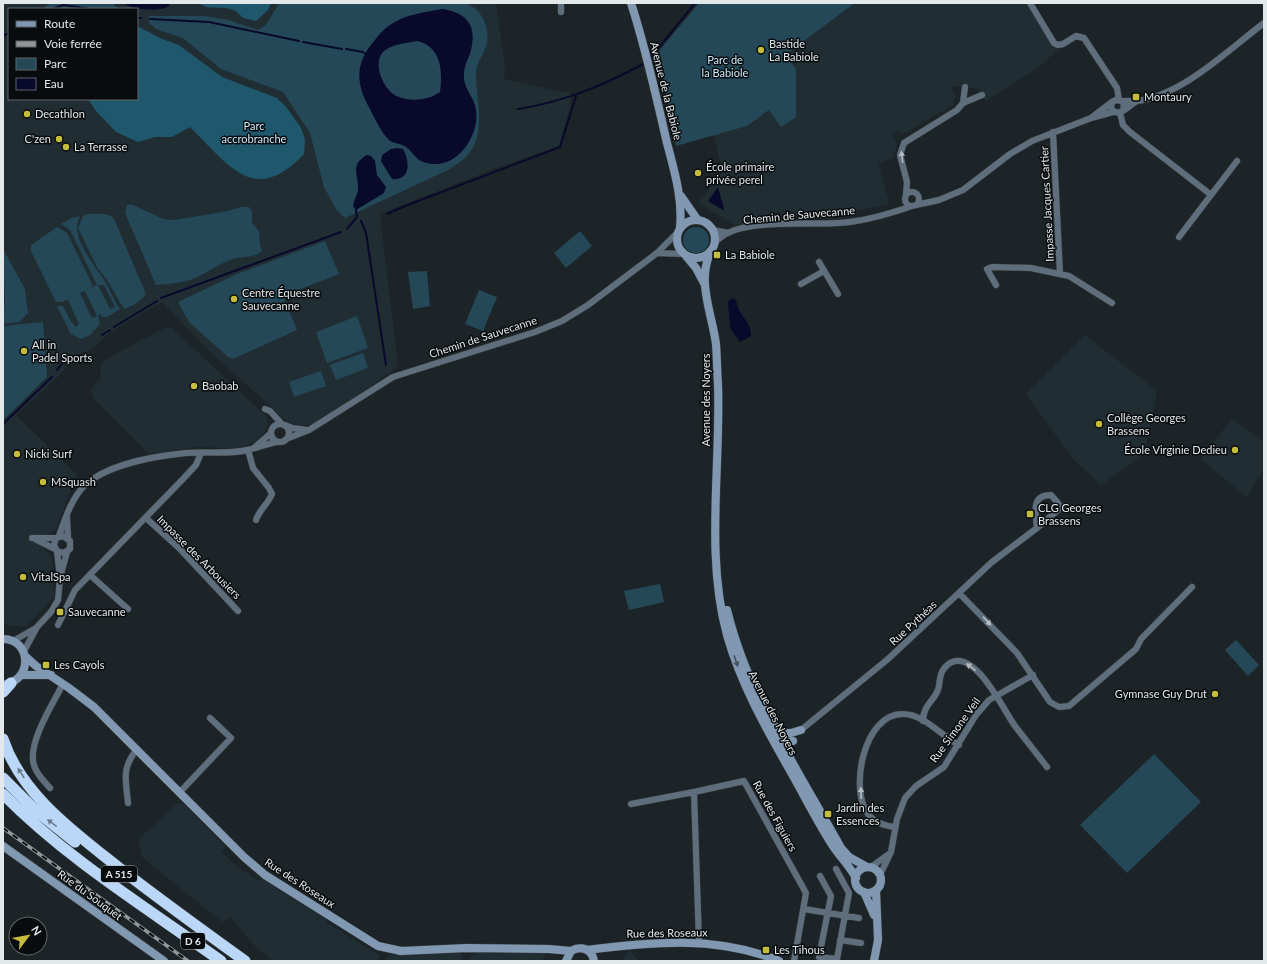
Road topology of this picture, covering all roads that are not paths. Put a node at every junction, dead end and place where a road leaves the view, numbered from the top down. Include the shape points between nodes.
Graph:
1 (562, 3) edge
2 (630, 3) edge
3 (1030, 3) edge
4 (561, 12) dead end
5 (1264, 23) edge
6 (965, 87) dead end
7 (982, 95) dead end
8 (1118, 101) junction
9 (1137, 101) junction
10 (963, 103) junction
11 (1119, 112) junction
12 (1091, 118) junction
13 (1053, 132) junction
14 (1237, 161) dead end
15 (907, 182) junction
16 (677, 186) junction
17 (916, 194) junction
18 (1210, 194) junction
19 (906, 197) junction
20 (933, 200) junction
21 (914, 206) junction
22 (894, 211) junction
23 (697, 219) junction
24 (679, 230) junction
25 (714, 230) junction
26 (728, 233) junction
27 (1180, 237) dead end
28 (715, 242) junction
29 (657, 253) junction
30 (710, 253) junction
31 (684, 254) junction
32 (819, 262) dead end
33 (824, 271) junction
34 (1060, 274) junction
35 (801, 284) dead end
36 (996, 285) dead end
37 (705, 286) junction
38 (838, 294) dead end
39 (1112, 303) dead end
40 (284, 424) junction
41 (309, 430) junction
42 (271, 431) junction
43 (286, 439) junction
44 (277, 442) junction
45 (251, 449) junction
46 (201, 453) junction
47 (1067, 506) dead end
48 (1059, 507) junction
49 (67, 514) junction
50 (146, 518) junction
51 (256, 520) dead end
52 (1037, 528) junction
53 (57, 537) junction
54 (68, 538) junction
55 (56, 550) junction
56 (67, 552) junction
57 (90, 575) junction
58 (60, 578) junction
59 (1192, 587) dead end
60 (960, 593) junction
61 (128, 609) dead end
62 (238, 611) dead end
63 (58, 625) dead end
64 (37, 627) junction
65 (6, 639) edge
66 (25, 653) junction
67 (22, 675) junction
68 (50, 675) junction
69 (1033, 675) junction
70 (7, 684) edge
71 (63, 684) junction
72 (3, 692) edge
73 (997, 695) junction
74 (210, 718) dead end
75 (923, 721) junction
76 (769, 724) junction
77 (801, 730) junction
78 (3, 739) edge
79 (793, 741) junction
80 (782, 742) junction
81 (959, 745) junction
82 (137, 749) junction
83 (790, 757) junction
84 (1047, 767) dead end
85 (3, 778) edge
86 (50, 788) dead end
87 (180, 792) junction
88 (694, 792) junction
89 (3, 794) edge
90 (128, 803) dead end
91 (3, 804) edge
92 (631, 804) dead end
93 (895, 827) junction
94 (3, 846) edge
95 (891, 852) junction
96 (869, 867) junction
97 (836, 869) dead end
98 (880, 875) junction
99 (820, 876) dead end
100 (856, 878) junction
101 (876, 890) junction
102 (864, 892) junction
103 (804, 909) junction
104 (826, 913) junction
105 (844, 915) junction
106 (859, 918) dead end
107 (164, 920) junction
108 (877, 921) junction
109 (840, 940) junction
110 (699, 943) junction
111 (861, 943) dead end
112 (601, 948) junction
113 (587, 950) junction
114 (567, 957) edge
115 (594, 959) edge
116 (164, 961) edge
117 (221, 961) edge
118 (244, 961) edge
119 (779, 961) edge
120 (794, 961) edge
121 (873, 961) edge

1 - 4 street
2 - 16 street, Avenue de la Babiole via 652,76
3 - 8 street via 1054,43 1063,44 1076,36 1084,38 1117,88
5 - 9 street, Chemin de Sauvecanne via 1198,74 1169,91
6 - 10 street
7 - 10 street
8 - 9 street, Chemin de Sauvecanne
8 - 11 street via 1124,105
8 - 11 street via 1111,108
8 - 12 street, Chemin de Sauvecanne
9 - 11 street, Chemin de Sauvecanne
15 -> 10 street via 900,155 904,143 957,110
11 - 12 street, Chemin de Sauvecanne
11 - 18 street via 1123,125 1130,132
12 - 13 street, Chemin de Sauvecanne
13 - 20 street, Chemin de Sauvecanne via 1010,154 963,190
13 - 34 street, Impasse Jacques Cartier
14 - 18 street
15 - 17 street
15 - 19 street
16 - 23 street, Avenue de la Babiole
16 - 24 street, Avenue de la Babiole via 682,210
17 - 19 street via 909,192
17 - 20 street
17 - 21 street via 920,199
18 - 27 street
19 - 21 street via 908,205
19 - 22 street
20 - 21 street, Chemin de Sauvecanne
21 - 22 street, Chemin de Sauvecanne
22 - 26 street, Chemin de Sauvecanne via 839,223 776,225
23 - 24 street via 690,220
23 - 25 street
24 - 29 street, Chemin de Sauvecanne
24 - 31 street via 677,244
25 - 26 street, Chemin de Sauvecanne
25 - 28 street
26 - 28 street, Chemin de Sauvecanne
28 - 30 street
29 - 31 street
29 - 41 street, Chemin de Sauvecanne via 588,306 562,321 393,377
30 - 31 street via 700,258
30 - 37 street, Avenue des Noyers via 705,263
31 - 37 street, Avenue des Noyers via 696,268
32 - 33 street
33 - 35 street
33 - 38 street
34 - 36 street, Impasse Jacques Cartier via 1031,268 992,267 987,269
34 - 39 street, Impasse Jacques Cartier via 1076,279
37 - 76 street, Avenue des Noyers via 717,359 717,540 726,603 733,632
40 - 41 street via 292,428
40 - 42 street via 278,423
40 - 42 street via 265,409 270,416
40 - 43 street via 289,432
41 - 43 street, Chemin de Sauvecanne
42 - 44 street via 273,440
42 - 45 street
43 - 44 street
44 - 45 street
45 - 46 street
45 - 51 street via 253,468 272,494
46 - 49 street via 186,453 145,461 103,473 84,486
46 - 50 street via 196,465
47 - 48 street
48 - 52 street, Rue Pythéas
48 - 52 street via 1056,498 1051,495 1039,498 1035,508
49 - 53 street
49 - 54 street
50 - 57 street
50 - 62 street, Impasse des Arbousiers via 179,548
52 - 60 street, Rue Pythéas via 992,562
53 - 54 street
53 - 55 street via 54,542
53 - 55 street via 32,538
54 - 56 street via 71,545
55 - 56 street via 60,553
55 - 58 street
56 - 58 street
57 - 61 street
57 - 63 street via 70,597
58 - 64 street via 56,605
59 - 69 street via 1141,639 1136,649 1069,706 1059,706 1050,702
60 -> 69 street via 1017,653
60 - 77 street, Rue Pythéas via 888,659
64 - 65 street
64 - 66 street
65 - 66 street, Rue des Roseaux
66 - 67 street via 26,662
66 - 68 street, Rue des Roseaux via 36,666
67 - 68 street
67 - 70 street
68 - 71 street, Rue des Roseaux
69 - 73 street, Rue Simone Veil
70 - 72 highway
71 - 82 street, Rue des Roseaux via 94,707
71 - 86 street via 36,738 32,755 34,766
73 -> 75 street via 969,664 955,661 942,671 936,693 924,710
73 - 81 street, Rue Simone Veil via 984,705
73 - 84 street via 1015,725
74 - 87 street via 231,738
75 - 81 street
93 -> 75 street via 875,820 863,805 863,759 868,741 882,722 894,715 903,714
76 - 77 street via 783,733 791,734
76 - 80 street, Avenue des Noyers
76 - 100 street, Avenue des Noyers via 831,843
77 - 79 street
118 -> 78 highway via 69,828 22,775 6,749
79 - 80 street
79 - 83 street
80 - 83 street, Avenue des Noyers
81 - 93 street, Rue Simone Veil via 944,767 916,786 905,798
82 - 87 street, Rue des Roseaux
82 - 90 street via 128,761 125,772
83 - 96 street, Avenue des Noyers via 841,848 849,857
118 -> 85 highway, A 515 via 74,841 34,810
87 - 114 street, Rue des Roseaux via 265,875 378,946 401,951 466,948 556,950
88 - 92 street
88 - 103 street, Rue des Figuiers via 744,781 806,893
88 - 110 street
89 - 107 highway, A 515 via 30,822 59,845
91 - 107 highway via 73,863 118,895
93 - 95 street, Rue Simone Veil
94 - 116 street, Rue du Souquet
95 - 96 street
95 - 98 street, Rue Simone Veil
96 - 98 street
96 - 100 street via 859,871
97 - 105 street via 849,893
98 - 101 street via 880,884
99 - 104 street via 830,896
100 - 102 street via 857,886
101 - 102 street
101 - 108 street
102 - 108 street
103 - 104 street
103 - 120 street, Rue des Figuiers
104 - 105 street
104 - 109 street via 820,956 837,959
105 - 106 street
105 - 109 street
107 - 117 highway, D 6
108 - 121 street via 878,940
109 - 111 street
110 - 112 street, Rue des Roseaux via 655,943
110 - 119 street, Rue des Roseaux via 742,948
112 - 113 street, Rue des Roseaux
112 - 115 street
113 - 114 street, Rue des Roseaux via 579,948
113 - 115 street

